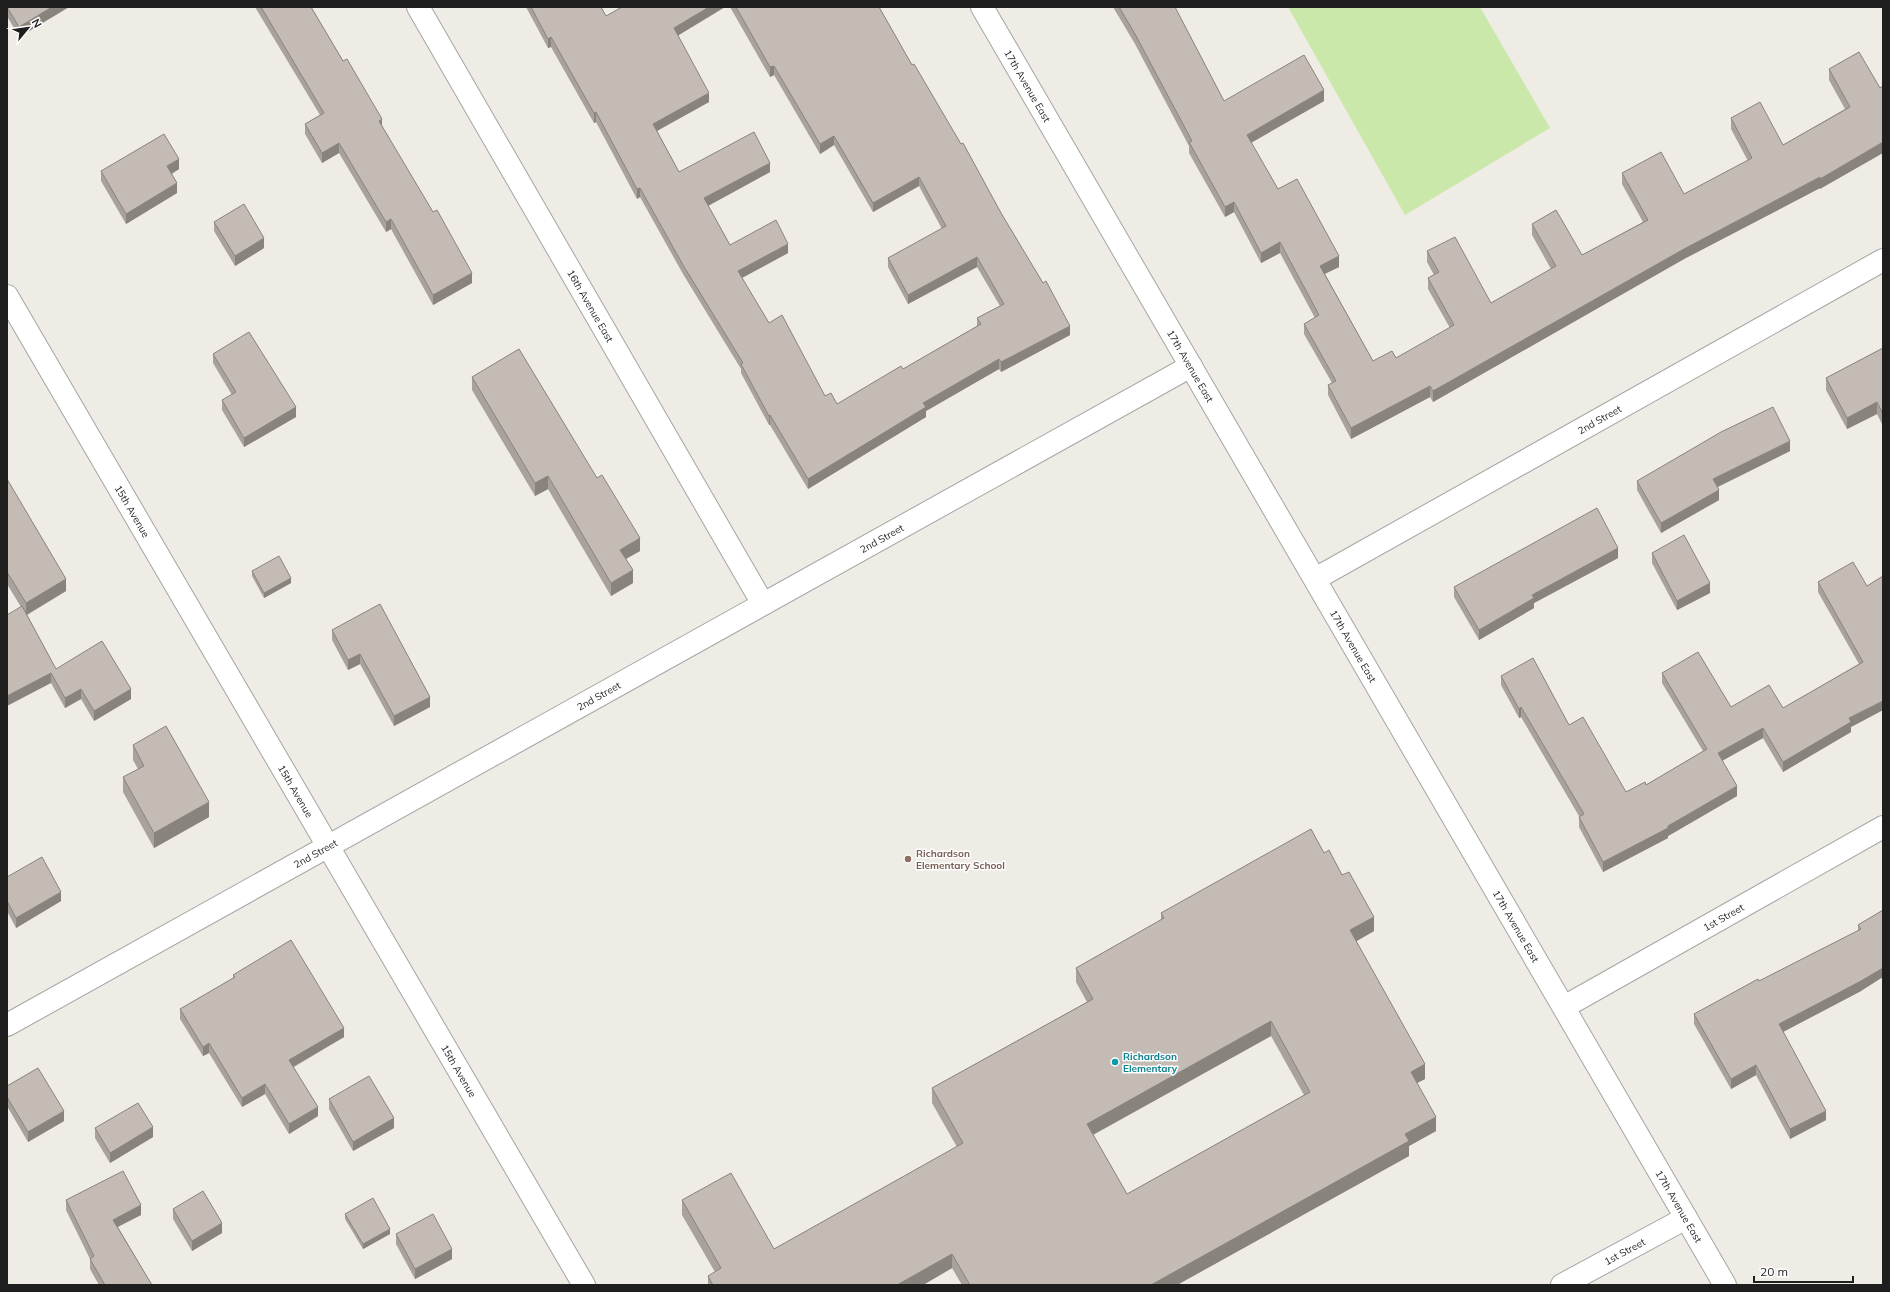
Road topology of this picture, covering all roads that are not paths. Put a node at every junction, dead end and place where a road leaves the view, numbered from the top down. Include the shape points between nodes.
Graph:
1 (418, 7) edge
2 (982, 7) edge
3 (1883, 260) edge
4 (7, 296) edge
5 (1191, 366) junction
6 (1315, 579) junction
7 (763, 604) junction
8 (1883, 827) edge
9 (327, 847) junction
10 (1564, 1006) junction
11 (7, 1025) edge
12 (1686, 1218) junction
13 (584, 1285) edge
14 (1562, 1285) edge
15 (1725, 1285) edge

1 - 7 street, 16th Avenue East
2 - 5 street, 17th Avenue East
3 - 6 street, 2nd Street
4 - 9 street, 15th Avenue
5 - 6 street, 17th Avenue East
5 - 7 street, 2nd Street
6 - 10 street, 17th Avenue East
7 - 9 street, 2nd Street
8 - 10 street, 1st Street
9 - 11 street, 2nd Street
9 - 13 street, 15th Avenue
10 - 12 street, 17th Avenue East
12 - 14 street, 1st Street
12 - 15 street, 17th Avenue East

